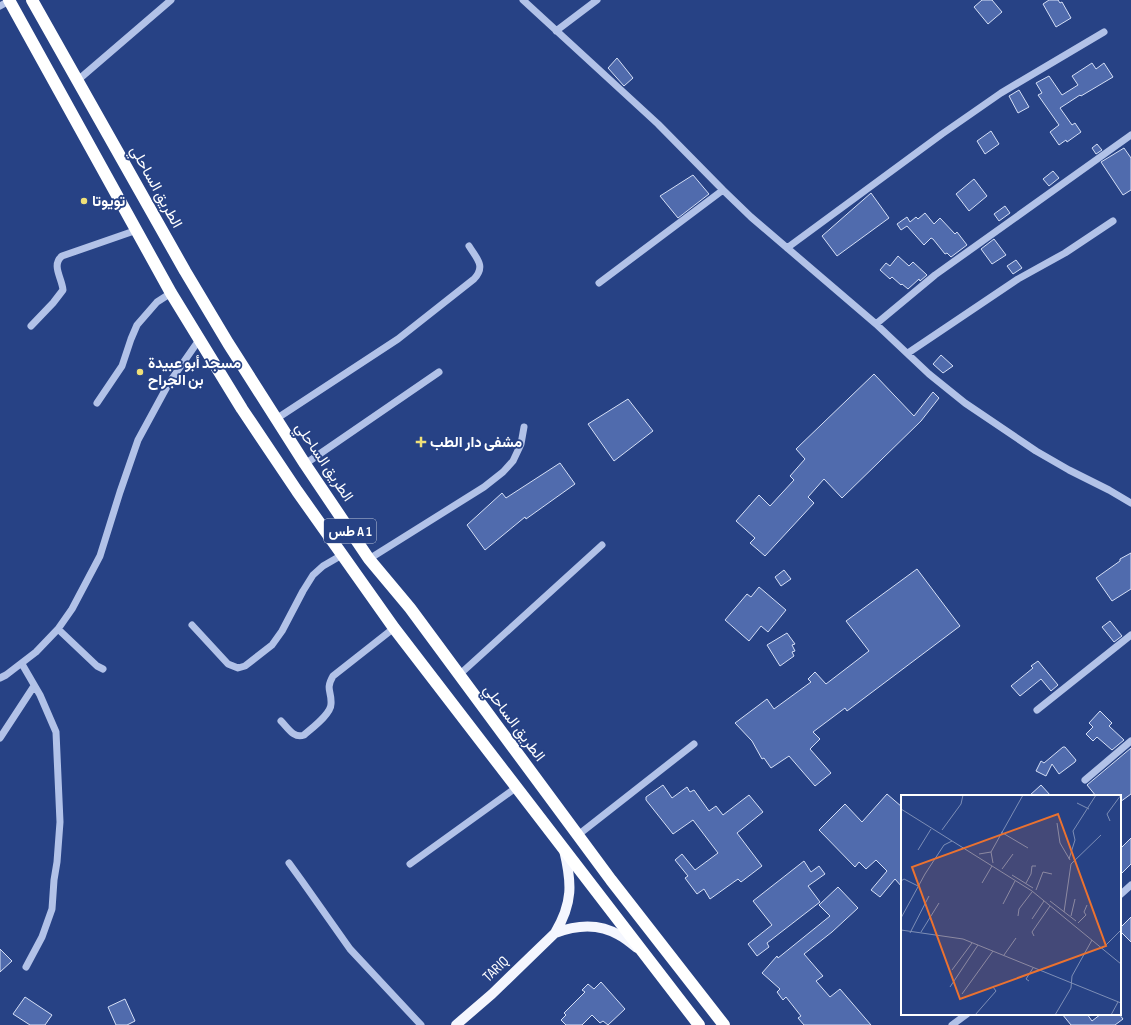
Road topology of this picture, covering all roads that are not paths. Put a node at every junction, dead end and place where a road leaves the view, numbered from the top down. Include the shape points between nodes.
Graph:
1 (32, 0) edge
2 (171, 0) edge
3 (523, 0) edge
4 (597, 0) edge
5 (6, 2) edge
6 (556, 31) junction
7 (1104, 32) dead end
8 (78, 80) junction
9 (1131, 135) edge
10 (723, 190) junction
11 (1113, 221) dead end
12 (137, 230) junction
13 (469, 246) dead end
14 (787, 248) junction
15 (598, 283) dead end
16 (171, 293) junction
17 (876, 324) junction
18 (31, 326) dead end
19 (199, 340) junction
20 (908, 353) junction
21 (439, 372) dead end
22 (97, 403) dead end
23 (276, 419) junction
24 (524, 427) dead end
25 (305, 464) junction
26 (1131, 503) edge
27 (602, 545) dead end
28 (342, 555) junction
29 (369, 559) junction
30 (192, 625) dead end
31 (394, 628) junction
32 (58, 629) junction
33 (1131, 635) edge
34 (22, 664) junction
35 (103, 669) dead end
36 (459, 675) junction
37 (0, 678) edge
38 (34, 686) junction
39 (1036, 710) dead end
40 (281, 721) dead end
41 (0, 738) edge
42 (1131, 741) edge
43 (694, 744) dead end
44 (1085, 780) dead end
45 (517, 787) junction
46 (578, 835) junction
47 (564, 850) junction
48 (288, 863) dead end
49 (410, 864) dead end
50 (1131, 885) edge
51 (1121, 893) edge
52 (556, 933) junction
53 (641, 950) junction
54 (26, 967) dead end
55 (966, 1015) edge
56 (421, 1025) edge
57 (456, 1025) edge
58 (699, 1025) edge
59 (724, 1025) edge
60 (952, 1025) edge

1 - 8 highway, الطريق الساحلي / طس A 1
2 - 8 street
3 - 6 street
4 - 6 street
5 - 12 highway, طس A 1
6 - 10 street via 658,124
7 - 14 street via 1001,93
8 - 23 highway, الطريق الساحلي / طس A 1 via 185,271
9 - 17 street via 934,275
10 - 14 street
10 - 15 street
11 - 20 street via 1065,253 1012,283
12 - 16 highway, طس A 1
12 - 18 street via 62,256 57,269 63,290
13 - 23 street via 480,263 478,275 474,279 398,339
14 - 17 street
16 - 19 highway, طس A 1
16 - 22 street via 157,302 137,325 122,366
17 - 20 street
19 - 28 highway, طس A 1 via 242,409
19 - 32 street via 169,383 138,440 100,556 72,609
20 - 26 street via 929,374 991,421 1036,451
21 - 25 street
23 - 25 highway, الطريق الساحلي / طس A 1
24 - 29 street via 516,455 503,472 484,487
25 - 29 highway, الطريق الساحلي / طس A 1
27 - 36 street
28 - 30 street via 313,574 272,645 245,666 238,668 228,664
28 - 31 highway, طس A 1
29 - 36 highway, الطريق الساحلي / طس A 1 via 410,608
31 - 40 street via 333,676 328,691 332,704 328,712 304,735 296,736
31 - 45 highway, طس A 1
32 - 34 street
32 - 35 street
33 - 39 street
34 - 37 street
34 - 38 street
36 - 46 highway, الطريق الساحلي / طس A 1
38 - 41 street
38 - 54 street via 56,732 60,822 52,910 42,937
42 - 44 street
43 - 46 street
45 - 47 highway, طس A 1
45 - 49 street
46 - 59 highway, الطريق الساحلي / طس A 1
47 - 52 main road via 570,894 563,921
47 - 53 highway, طس A 1
48 - 56 street via 350,949
50 - 51 street
52 - 53 main road via 581,926 600,928 618,934
52 - 57 main road, TARIQ
53 - 58 highway, طس A 1
55 - 60 street

